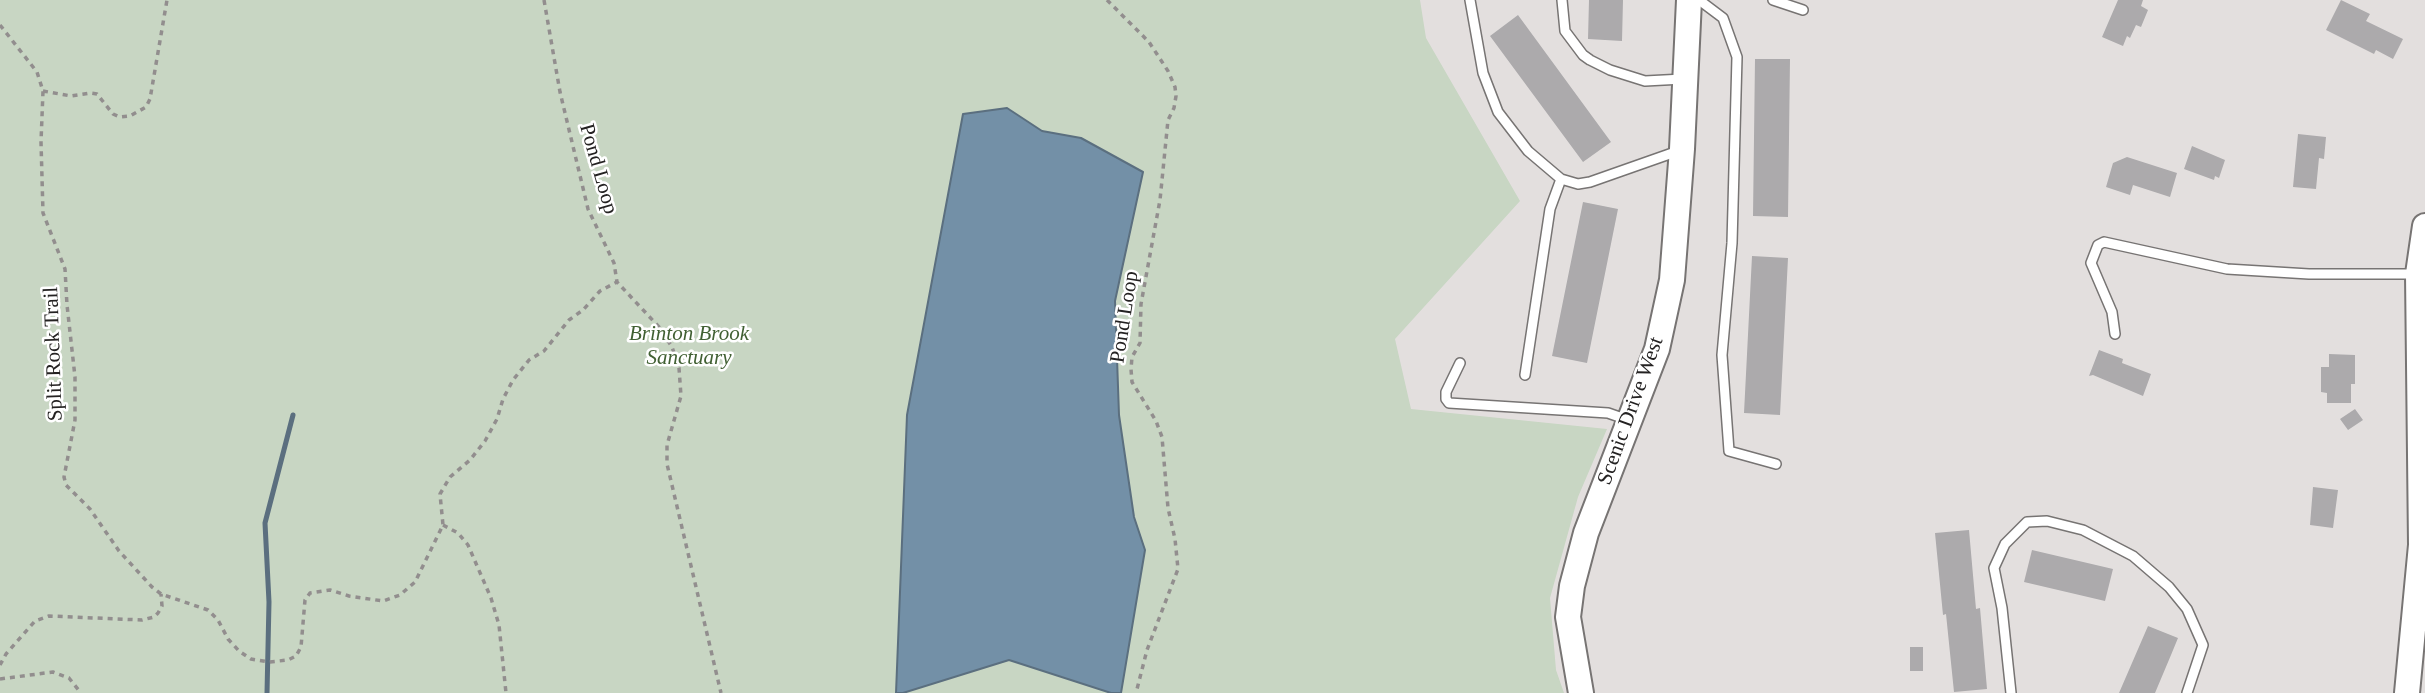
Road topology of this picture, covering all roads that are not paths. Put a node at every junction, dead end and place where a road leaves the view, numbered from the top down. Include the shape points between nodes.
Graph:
1 (1469, 0) edge
2 (1562, 0) edge
3 (1689, 0) edge
4 (1699, 0) edge
5 (1773, 0) edge
6 (1803, 10) dead end
7 (1684, 79) junction
8 (1682, 149) junction
9 (1561, 179) junction
10 (2425, 226) edge
11 (2418, 274) junction
12 (2115, 334) dead end
13 (1460, 363) dead end
14 (1525, 374) dead end
15 (1629, 420) junction
16 (1776, 464) dead end
17 (1581, 693) edge
18 (2011, 693) edge
19 (2187, 693) edge
20 (2407, 693) edge

1 - 9 lane via 1483,72 1498,112 1528,151
2 - 7 lane via 1565,31 1590,60 1645,80
3 - 7 street, Scenic Drive West
4 - 16 lane via 1723,18 1738,57 1732,243 1722,355 1729,451
5 - 6 lane
7 - 8 street, Scenic Drive West
8 - 9 lane via 1590,182
8 - 15 street, Scenic Drive West via 1672,280 1657,349
9 - 14 lane via 1550,209
10 - 11 street
11 - 12 lane via 2227,270 2104,242 2098,245 2091,263 2112,312
11 - 20 street via 2421,545
13 - 15 lane via 1446,392 1449,403 1608,413
15 - 17 street, Scenic Drive West via 1586,533 1572,586 1568,617
18 - 19 lane via 1994,568 2005,544 2027,522 2047,521 2082,530 2133,556 2169,587 2186,609 2203,645

